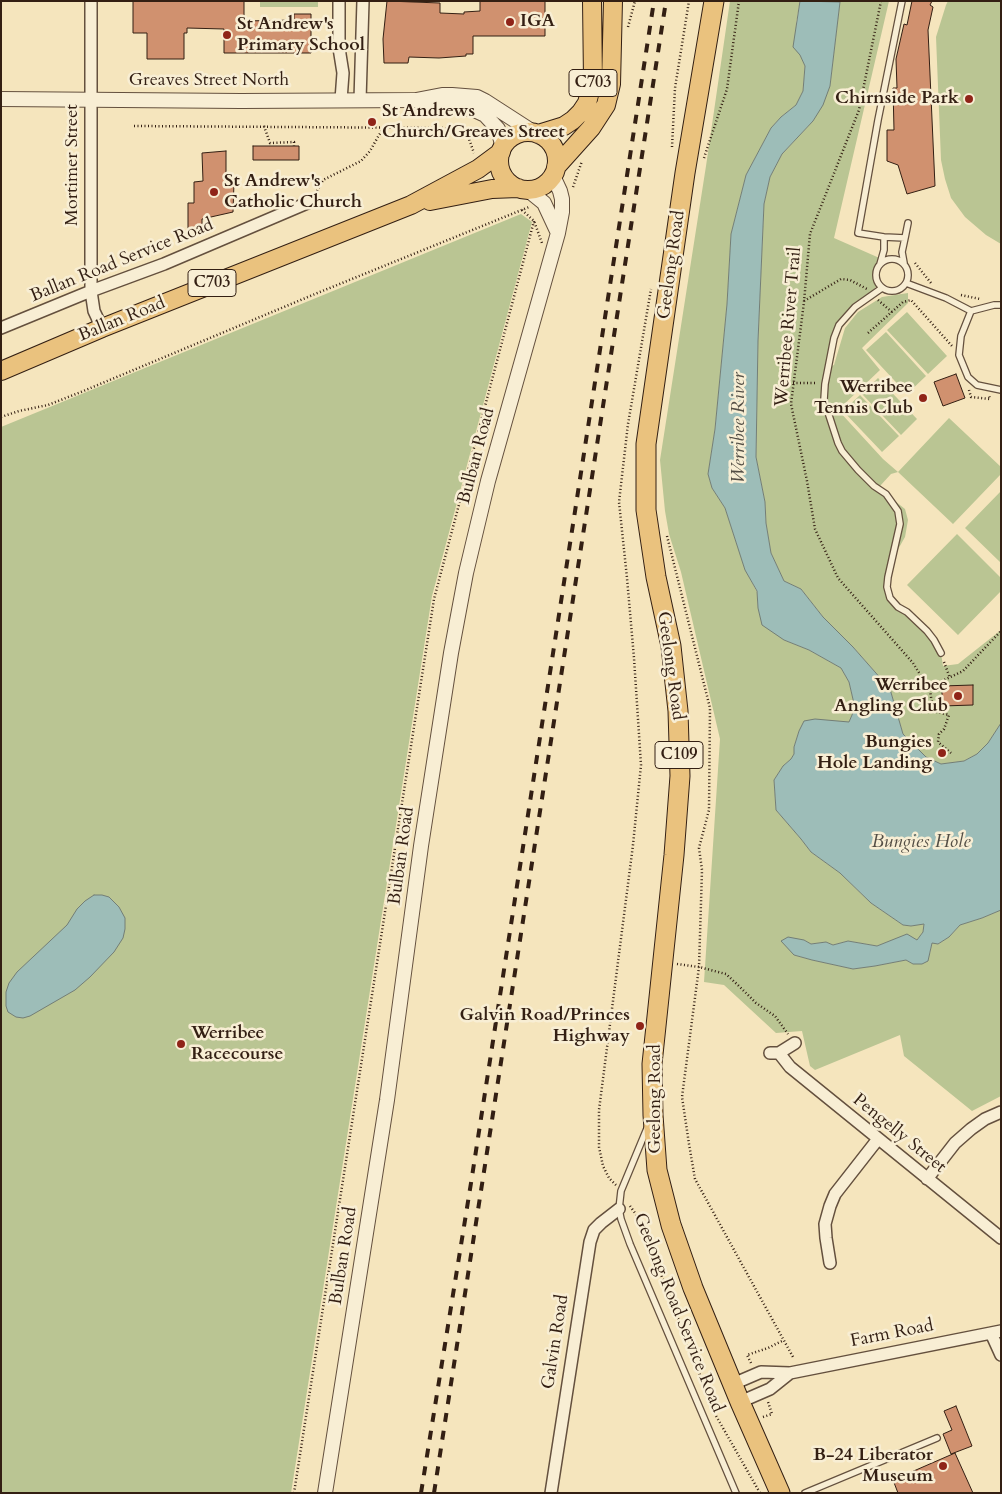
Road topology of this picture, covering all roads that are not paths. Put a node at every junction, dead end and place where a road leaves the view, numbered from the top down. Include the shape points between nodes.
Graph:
1 (91, 1) edge
2 (339, 1) edge
3 (363, 1) edge
4 (612, 1) edge
5 (714, 1) edge
6 (902, 1) edge
7 (593, 2) edge
8 (1, 99) edge
9 (90, 99) junction
10 (342, 100) junction
11 (360, 100) junction
12 (416, 100) junction
13 (536, 133) junction
14 (502, 150) junction
15 (554, 171) junction
16 (523, 189) junction
17 (312, 202) road end
18 (411, 205) junction
19 (908, 223) dead end
20 (558, 233) junction
21 (884, 237) junction
22 (906, 238) junction
23 (904, 263) junction
24 (880, 264) junction
25 (906, 283) junction
26 (882, 288) junction
27 (91, 291) junction
28 (1001, 305) edge
29 (971, 311) junction
30 (1, 328) edge
31 (102, 328) junction
32 (1, 371) edge
33 (1001, 390) edge
34 (941, 653) road end
35 (795, 1043) road end
36 (1001, 1112) edge
37 (652, 1115) junction
38 (878, 1139) junction
39 (927, 1178) junction
40 (619, 1209) junction
41 (1001, 1238) edge
42 (830, 1264) dead end
43 (996, 1332) edge
44 (1001, 1355) edge
45 (790, 1373) junction
46 (733, 1384) junction
47 (740, 1402) junction
48 (937, 1438) dead end
49 (325, 1493) edge
50 (551, 1493) edge
51 (736, 1493) edge
52 (780, 1493) edge
53 (804, 1493) edge

1 - 9 street, Mortimer Street
2 - 10 street
3 - 11 street
4 - 15 main road, C703 via 611,84 606,104 591,128
5 - 37 highway, Geelong Road / C109 via 685,173 646,444 646,510 671,646 680,776 652,1064
6 - 21 lane via 858,233
7 - 13 main road, C703 via 593,80 587,103 564,126
8 - 9 street, Greaves Street North
9 - 10 street, Greaves Street North
9 - 27 street, Mortimer Street
10 - 11 street, Greaves Street North
11 - 12 street, Greaves Street North
12 - 13 street, Greaves Street North via 442,95 477,97
12 - 14 street, Greaves Street North via 472,109 485,115 498,129
13 - 14 main road, C703 via 523,132 513,136
13 - 15 main road via 554,147 557,157
14 - 16 main road via 501,170 510,183
14 - 18 main road, Ballan Road / C703 via 478,169
15 - 16 main road, C703 via 545,184 536,189
15 - 20 street, Bulban Road via 562,198
16 - 18 main road, Ballan Road / C703 via 492,189
16 - 20 street via 544,203
17 - 27 street, Ballan Road Service Road
18 - 31 main road, Ballan Road / C703
19 - 22 lane
20 - 49 street, Bulban Road via 488,481 451,653 386,1109
21 - 22 lane
21 - 24 lane
22 - 23 lane via 902,252
23 - 24 lane via 894,258
23 - 25 lane via 908,273
24 - 26 lane via 875,274
25 - 26 lane via 893,291
25 - 29 lane
26 - 34 lane via 855,307 839,325 824,400 842,451 874,486 886,494 898,511 900,524 887,587 890,598 927,630
27 - 30 street, Ballan Road Service Road
27 - 31 street, Mortimer Street via 94,311
28 - 29 lane
29 - 33 lane via 961,336 959,355 968,377 977,385
31 - 32 main road, Ballan Road / C703
35 - 38 street, Pengelly Street via 775,1053
36 - 39 street via 985,1119 955,1143
37 - 40 lane, Geelong Road Service Road via 621,1191
37 - 46 highway, Geelong Road / C109 via 657,1170 671,1225
38 - 39 street, Pengelly Street
38 - 42 street via 840,1186 830,1206 825,1224
39 - 41 street, Pengelly Street
40 - 50 street, Galvin Road via 594,1230 590,1242
40 - 51 lane, Geelong Road Service Road via 630,1244
43 - 44 street
43 - 45 street, Farm Road
45 - 46 street, Farm Road via 762,1372
45 - 47 street, Farm Road via 770,1390
46 - 47 highway, Geelong Road / C109
47 - 52 highway, Geelong Road / C109
48 - 53 lane

